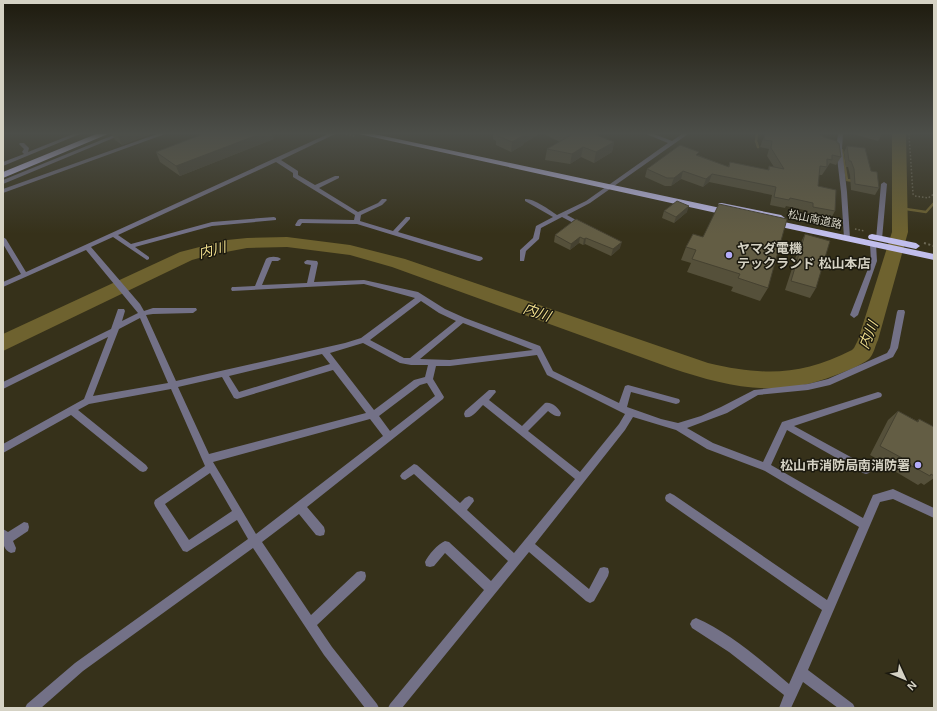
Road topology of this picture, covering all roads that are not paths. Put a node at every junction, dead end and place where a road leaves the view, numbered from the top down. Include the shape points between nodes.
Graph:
1 (22, 167) edge
2 (39, 167) edge
3 (70, 167) edge
4 (261, 167) edge
5 (288, 167) edge
6 (525, 167) edge
7 (534, 167) edge
8 (638, 167) edge
9 (841, 167) edge
10 (3, 175) edge
11 (337, 177) dead end
12 (3, 182) edge
13 (884, 184) dead end
14 (613, 185) junction
15 (314, 188) junction
16 (3, 191) edge
17 (384, 200) dead end
18 (527, 200) dead end
19 (358, 214) junction
20 (559, 216) junction
21 (408, 218) dead end
22 (274, 220) dead end
23 (357, 222) junction
24 (298, 224) dead end
25 (588, 228) edge
26 (394, 233) junction
27 (112, 234) junction
28 (846, 235) junction
29 (3, 239) edge
30 (876, 241) junction
31 (86, 246) junction
32 (130, 246) junction
33 (918, 250) junction
34 (934, 250) edge
35 (934, 257) edge
36 (147, 258) dead end
37 (278, 259) dead end
38 (480, 259) dead end
39 (522, 259) dead end
40 (307, 262) dead end
41 (24, 274) junction
42 (310, 284) junction
43 (3, 285) edge
44 (258, 287) junction
45 (235, 289) dead end
46 (421, 297) junction
47 (193, 310) dead end
48 (121, 311) dead end
49 (901, 312) dead end
50 (142, 314) junction
51 (854, 315) dead end
52 (462, 320) junction
53 (115, 329) junction
54 (364, 340) junction
55 (324, 351) junction
56 (539, 352) junction
57 (411, 362) junction
58 (433, 363) junction
59 (335, 366) junction
60 (224, 374) junction
61 (429, 379) junction
62 (174, 385) junction
63 (3, 386) edge
64 (492, 392) dead end
65 (878, 395) dead end
66 (483, 400) junction
67 (87, 401) junction
68 (676, 401) dead end
69 (71, 410) junction
70 (626, 411) junction
71 (557, 413) dead end
72 (468, 414) dead end
73 (371, 415) junction
74 (785, 425) junction
75 (678, 427) junction
76 (522, 431) junction
77 (389, 437) junction
78 (3, 449) edge
79 (209, 463) junction
80 (766, 467) junction
81 (143, 468) dead end
82 (866, 470) dead end
83 (405, 476) dead end
84 (581, 478) junction
85 (670, 498) dead end
86 (469, 501) dead end
87 (300, 506) junction
88 (460, 510) junction
89 (238, 513) junction
90 (934, 513) edge
91 (865, 525) junction
92 (24, 527) dead end
93 (320, 531) dead end
94 (7, 540) edge
95 (254, 540) junction
96 (528, 544) junction
97 (515, 561) junction
98 (430, 562) dead end
99 (604, 572) dead end
100 (361, 576) dead end
101 (491, 589) junction
102 (829, 608) junction
103 (310, 624) junction
104 (696, 624) dead end
105 (801, 673) junction
106 (792, 694) junction
107 (31, 708) edge
108 (373, 708) edge
109 (394, 708) edge
110 (785, 708) edge
111 (849, 708) edge

1 - 10 highway
2 - 12 street
3 - 16 street
4 - 27 street
5 - 15 street via 296,172 295,176
6 - 14 highway, 松山南道路
7 - 14 highway, 松山南道路
8 - 14 street
9 - 28 street
11 - 15 street
13 - 30 street
14 - 20 street via 588,202
14 - 28 highway, 松山南道路
15 - 19 street
17 - 19 street
18 - 20 street
19 - 23 street
20 - 25 street
20 - 39 street via 538,227 536,239 523,250
21 - 26 street
22 - 32 street via 212,224
23 - 24 street via 300,221
23 - 26 street
26 - 38 street
27 - 31 street
27 - 32 street
28 - 30 highway, 松山南道路
29 - 41 street
30 - 33 highway, 松山南道路
30 - 51 street via 874,261
31 - 41 street
31 - 50 street
32 - 36 street
33 - 34 highway, 松山南道路
33 - 35 highway, 松山南道路
37 - 44 street via 269,259
40 - 42 street via 315,263
41 - 43 street
42 - 44 street
42 - 46 street via 364,282
44 - 45 street
46 - 52 street
46 - 54 street
47 - 50 street via 153,311
48 - 53 street
49 - 75 street via 894,348 890,355 830,382 757,392 724,410
50 - 53 street
50 - 62 street
52 - 56 street via 537,348
52 - 57 street
53 - 63 street
53 - 67 street
54 - 55 street
54 - 57 street via 403,361
55 - 59 street
55 - 60 street
56 - 58 street
56 - 70 street via 550,373
57 - 58 street
58 - 61 street
59 - 60 street via 237,396
59 - 73 street
60 - 62 street
61 - 73 street via 417,382 378,413
61 - 77 street via 440,397
62 - 67 street
62 - 79 street
64 - 66 street
65 - 74 street
66 - 72 street
66 - 76 street
67 - 69 street
68 - 70 street via 628,388
69 - 78 street
69 - 81 street
70 - 75 street
70 - 84 street
71 - 76 street via 548,406
73 - 77 street
73 - 79 street
74 - 80 street
74 - 82 street
75 - 80 street via 710,446
76 - 84 street
77 - 87 street
79 - 89 street
79 - 89 street via 159,503 187,547
80 - 91 street
83 - 88 street via 414,468
84 - 96 street
85 - 102 street
86 - 88 street
87 - 93 street
87 - 95 street
88 - 97 street
89 - 95 street
90 - 91 street via 893,494 877,498
91 - 102 street
92 - 94 street
95 - 103 street
95 - 107 street via 79,667
96 - 97 street
96 - 99 street via 590,597
97 - 101 street
98 - 101 street via 445,546
100 - 103 street
101 - 109 street
102 - 105 street
103 - 108 street
104 - 106 street via 717,635
105 - 106 street
105 - 111 street
106 - 110 street

